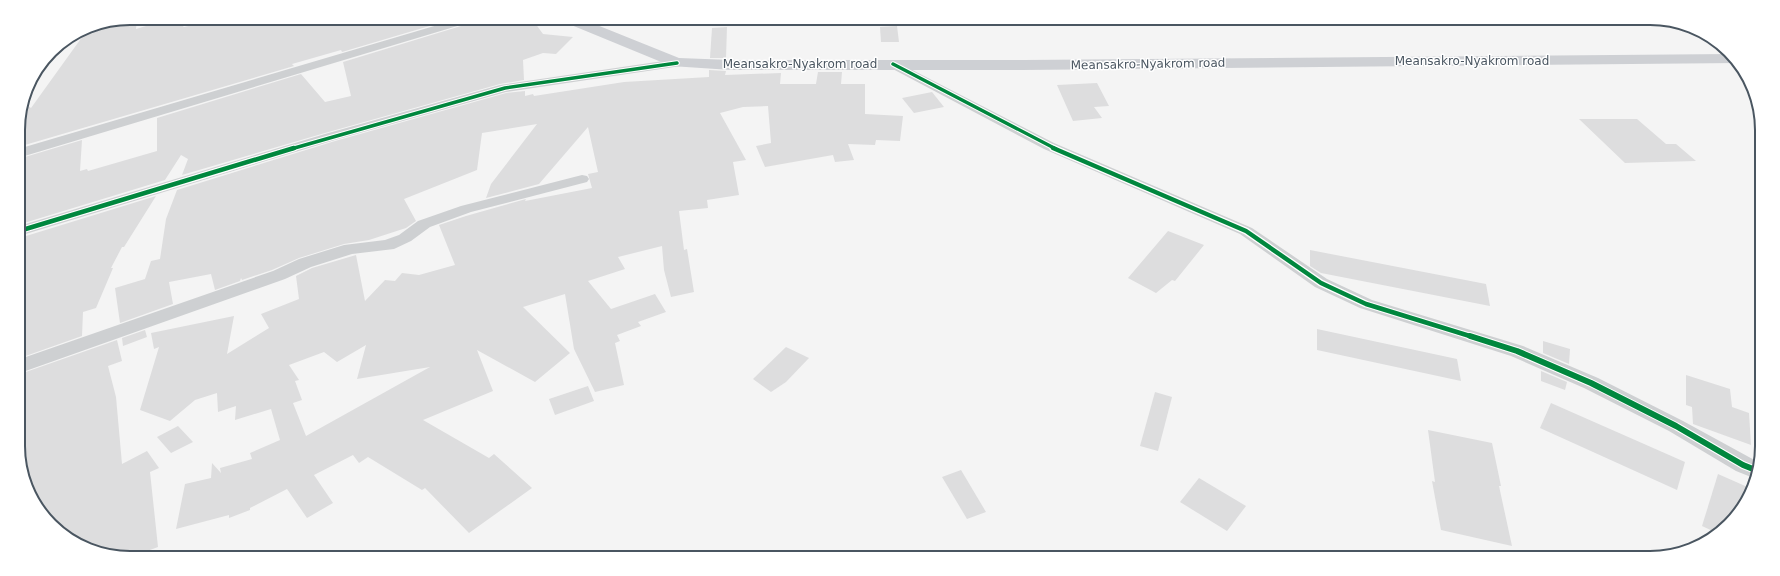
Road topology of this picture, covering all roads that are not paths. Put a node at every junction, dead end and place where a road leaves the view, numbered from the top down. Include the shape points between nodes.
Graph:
1 (449, 25) edge
2 (584, 25) edge
3 (1727, 59) edge
4 (677, 63) junction
5 (893, 64) junction
6 (25, 152) edge
7 (582, 179) dead end
8 (25, 229) edge
9 (25, 364) edge
10 (1752, 469) edge

1 - 6 street
2 - 4 main road, Meansakro-Nyakrom road
3 - 5 main road, Meansakro-Nyakrom road
4 - 5 main road, Meansakro-Nyakrom road
4 - 8 street via 505,88 330,137
5 - 10 street via 1049,146 1246,231 1321,283 1366,304 1517,351 1591,383
7 - 9 street via 466,209 424,224 405,238 388,245 350,249 305,263 279,275

